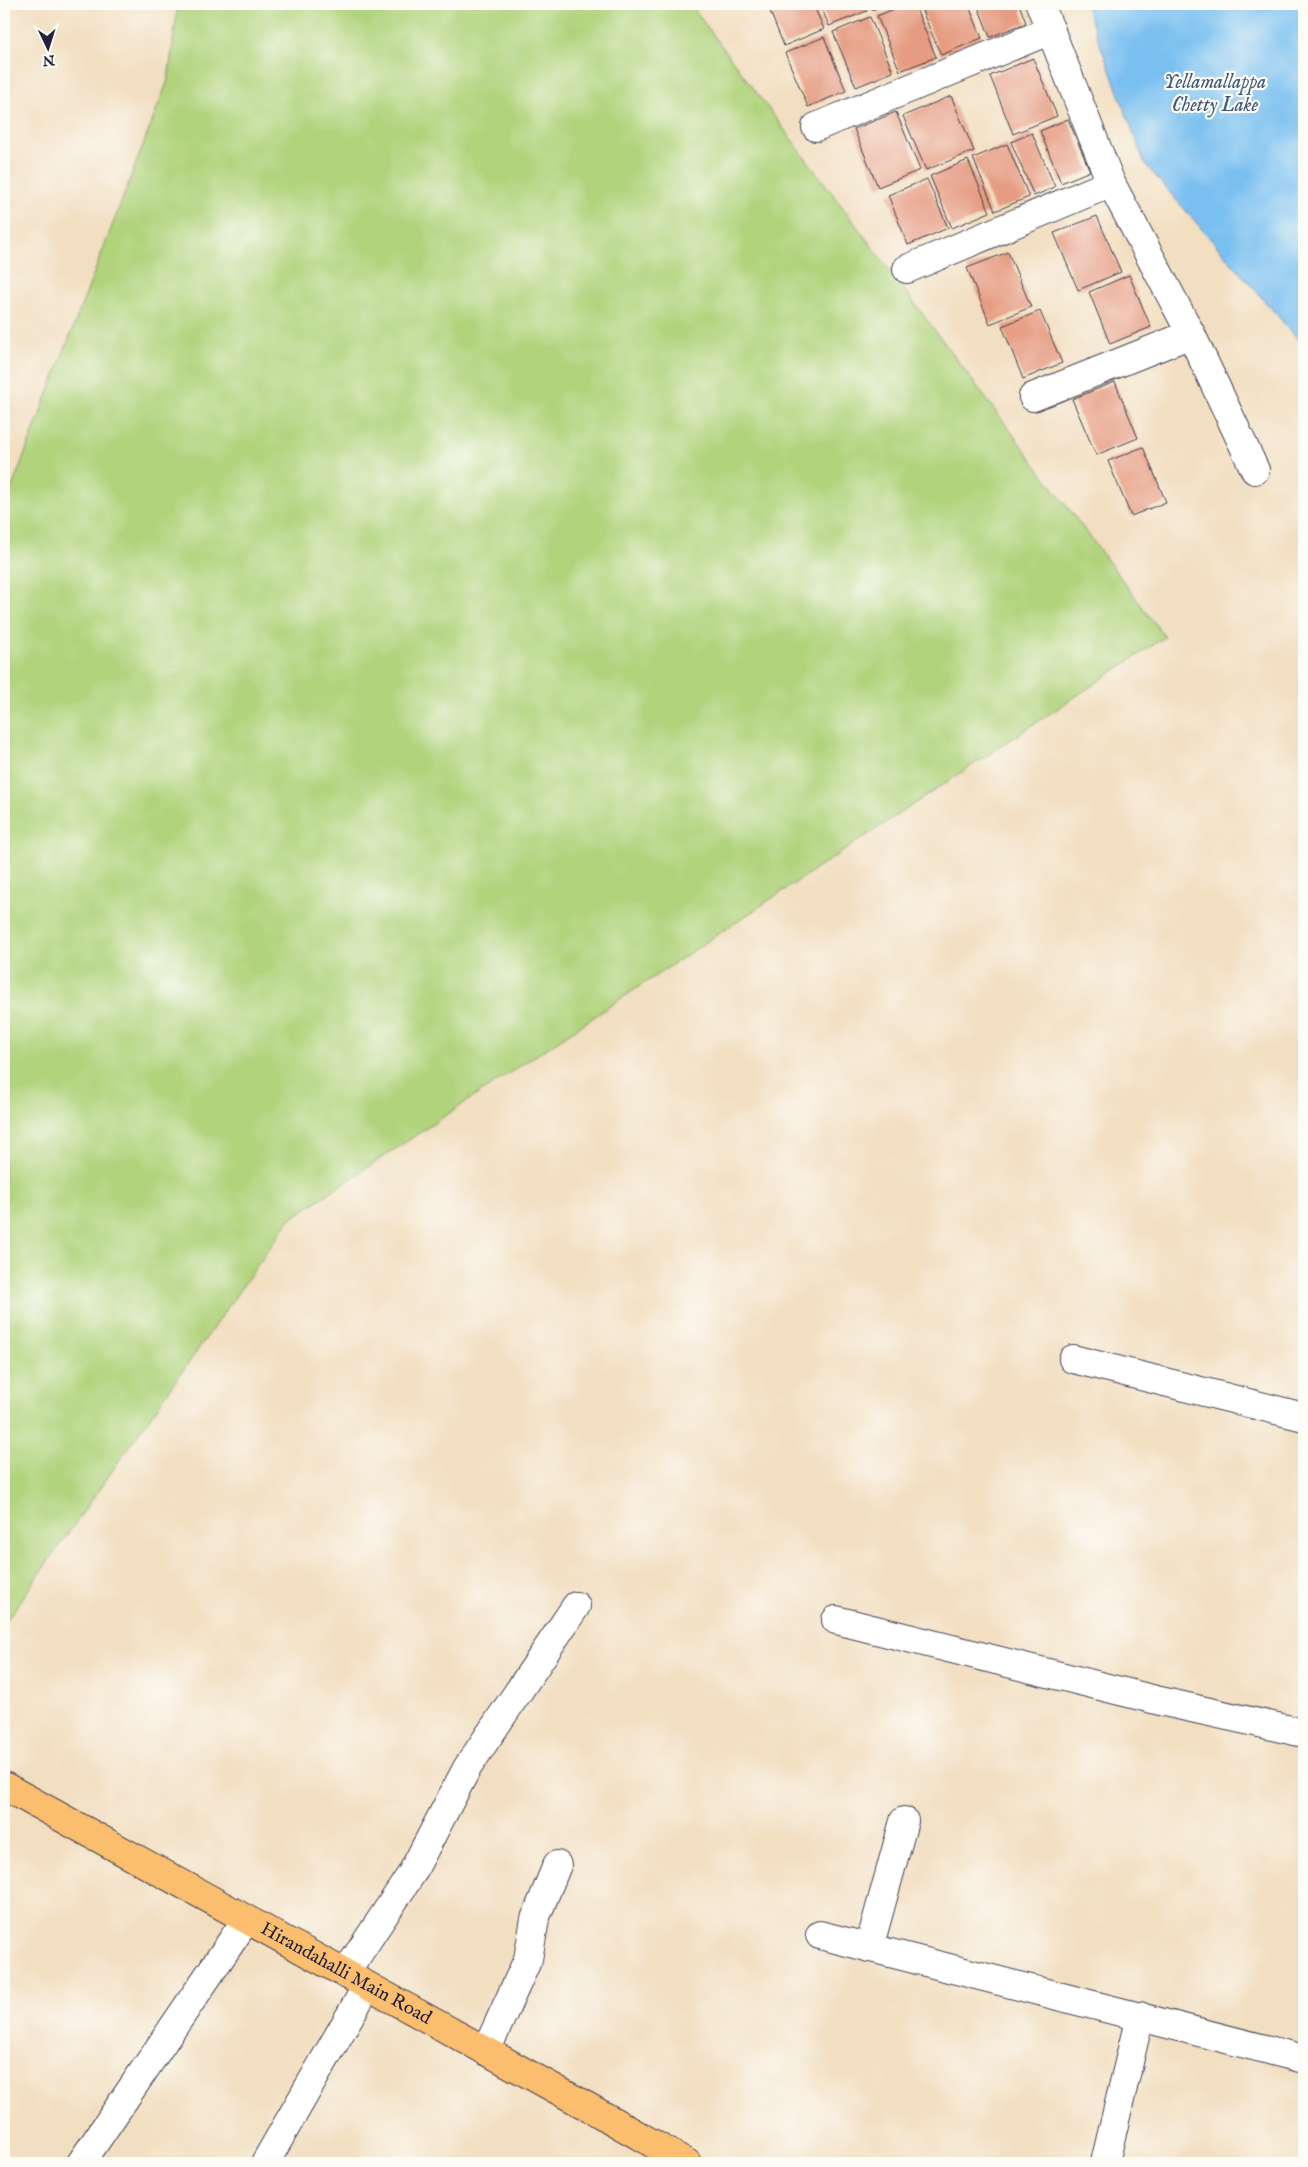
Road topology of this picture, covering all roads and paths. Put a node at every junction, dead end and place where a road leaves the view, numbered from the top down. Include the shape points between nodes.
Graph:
1 (1040, 4) edge
2 (1051, 30) junction
3 (816, 127) dead end
4 (1111, 182) junction
5 (907, 269) dead end
6 (1191, 334) junction
7 (1033, 396) dead end
8 (1256, 470) dead end
9 (1073, 1359) dead end
10 (1304, 1417) edge
11 (576, 1606) dead end
12 (836, 1620) dead end
13 (1304, 1734) edge
14 (4, 1786) edge
15 (904, 1820) dead end
16 (556, 1865) dead end
17 (246, 1920) junction
18 (820, 1935) dead end
19 (869, 1948) junction
20 (356, 1980) junction
21 (1140, 2016) junction
22 (486, 2051) junction
23 (1304, 2059) edge
24 (1106, 2158) dead end
25 (81, 2163) edge
26 (265, 2163) edge
27 (688, 2163) edge

1 - 2 street
2 - 3 street
2 - 4 street
4 - 5 street
4 - 6 street
6 - 7 street
6 - 8 street
9 - 10 street
11 - 20 street via 467,1768
12 - 13 street
14 - 17 main road, Hirandahalli Main Road
15 - 19 street
16 - 22 street via 535,1919 528,1959
17 - 20 main road, Hirandahalli Main Road
17 - 25 street
18 - 19 street
19 - 21 street
20 - 22 main road, Hirandahalli Main Road
20 - 26 street
21 - 23 street
21 - 24 street
22 - 27 main road, Hirandahalli Main Road

